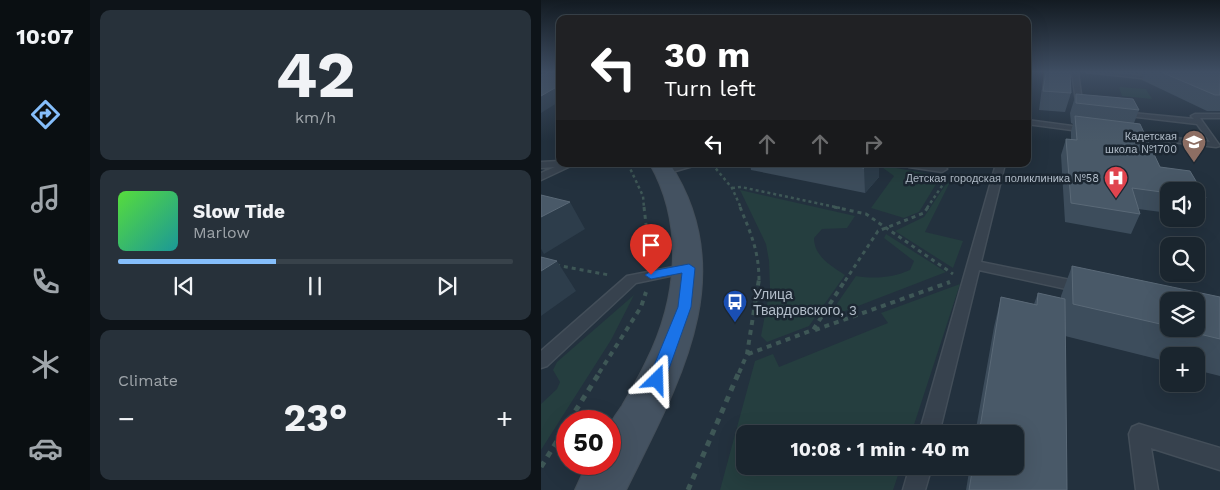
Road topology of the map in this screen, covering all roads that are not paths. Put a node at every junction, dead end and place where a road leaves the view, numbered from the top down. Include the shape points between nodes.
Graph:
1 (1077, 95) edge
2 (1088, 110) edge
3 (1116, 113) edge
4 (1220, 116) edge
5 (1199, 122) junction
6 (1031, 123) edge
7 (1097, 131) edge
8 (1117, 133) edge
9 (556, 164) edge
10 (541, 165) edge
11 (563, 167) edge
12 (673, 167) edge
13 (923, 167) edge
14 (1000, 167) edge
15 (946, 172) road end
16 (541, 177) edge
17 (975, 265) junction
18 (689, 268) junction
19 (1091, 290) edge
20 (541, 360) edge
21 (931, 425) edge
22 (1220, 459) edge
23 (918, 475) edge
24 (600, 490) edge
25 (914, 490) edge
26 (1147, 490) edge

1 - 2 lane via 1079,109
3 - 5 lane
4 - 5 lane via 1195,116
5 - 8 lane via 1216,145
6 - 7 lane
9 - 10 lane
11 - 16 lane
12 - 18 main road
13 - 15 lane
14 - 17 lane
17 - 19 lane
17 - 21 lane
18 - 20 lane via 632,279
18 - 24 main road via 685,307 657,380
22 - 26 lane via 1139,434
23 - 25 lane

